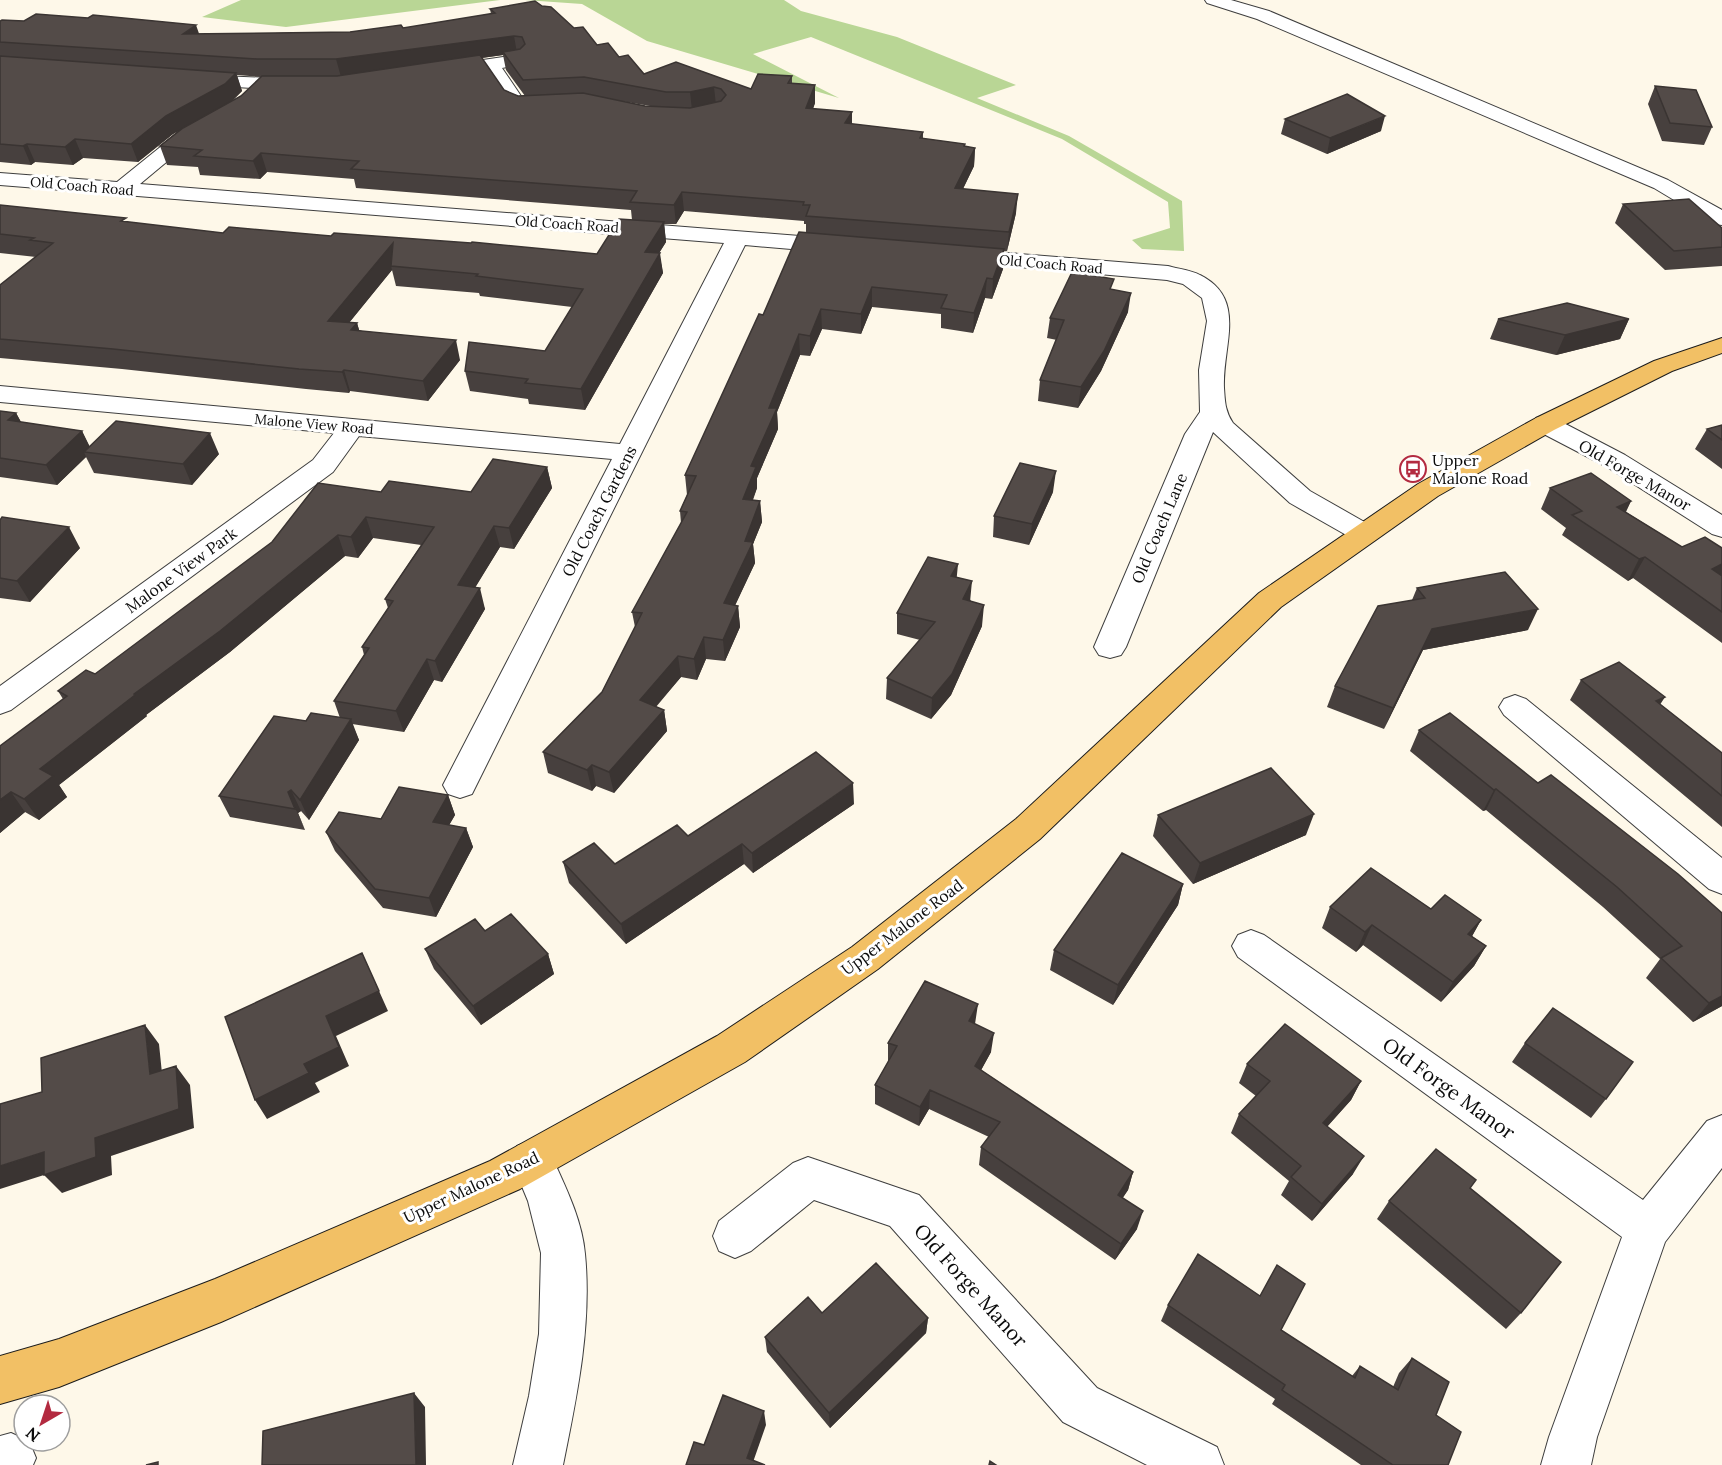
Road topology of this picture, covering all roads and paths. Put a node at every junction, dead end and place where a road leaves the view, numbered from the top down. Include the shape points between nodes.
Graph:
1 (1213, 0) edge
2 (517, 60) edge
3 (491, 65) junction
4 (422, 74) edge
5 (178, 79) edge
6 (262, 85) junction
7 (319, 85) edge
8 (246, 100) edge
9 (569, 103) edge
10 (220, 118) edge
11 (0, 179) edge
12 (121, 189) junction
13 (1722, 219) edge
14 (738, 237) junction
15 (854, 247) edge
16 (935, 254) edge
17 (1722, 345) edge
18 (0, 394) edge
19 (1214, 412) junction
20 (1545, 424) junction
21 (352, 428) junction
22 (628, 453) junction
23 (1722, 528) edge
24 (1365, 534) junction
25 (1110, 647) dead end
26 (0, 702) edge
27 (1515, 707) dead end
28 (460, 785) dead end
29 (1722, 879) edge
30 (1251, 946) dead end
31 (1722, 1135) edge
32 (532, 1160) junction
33 (1647, 1229) junction
34 (735, 1236) dead end
35 (0, 1380) edge
36 (538, 1465) edge
37 (1199, 1465) edge
38 (1566, 1465) edge

1 - 13 street via 1263,15 1661,184
2 - 3 street
3 - 4 street
3 - 9 street via 521,106
5 - 6 street
6 - 7 street
6 - 8 street
10 - 12 street via 182,140
11 - 12 street, Old Coach Road
12 - 14 street, Old Coach Road
14 - 15 street, Old Coach Road
14 - 22 street, Old Coach Gardens
16 - 19 street, Old Coach Road via 1168,273 1191,279 1213,295 1219,321 1211,370
17 - 20 main road, Upper Malone Road via 1663,366
18 - 21 street, Malone View Road
19 - 24 street via 1223,428 1300,497
19 - 25 street, Old Coach Lane via 1198,434
20 - 23 street, Old Forge Manor via 1616,461
20 - 24 main road, Upper Malone Road via 1428,490
21 - 22 street, Malone View Road
21 - 26 street, Malone View Park via 324,466
22 - 28 street, Old Coach Gardens
24 - 32 main road, Upper Malone Road via 1270,600 1028,829 865,958 731,1049
27 - 29 street
30 - 33 street, Old Forge Manor
31 - 33 street
32 - 35 main road, Upper Malone Road via 221,1299 59,1363
32 - 36 street via 550,1201 563,1253 562,1334
33 - 38 street
34 - 37 street, Old Forge Manor via 808,1178 904,1210 1080,1405

